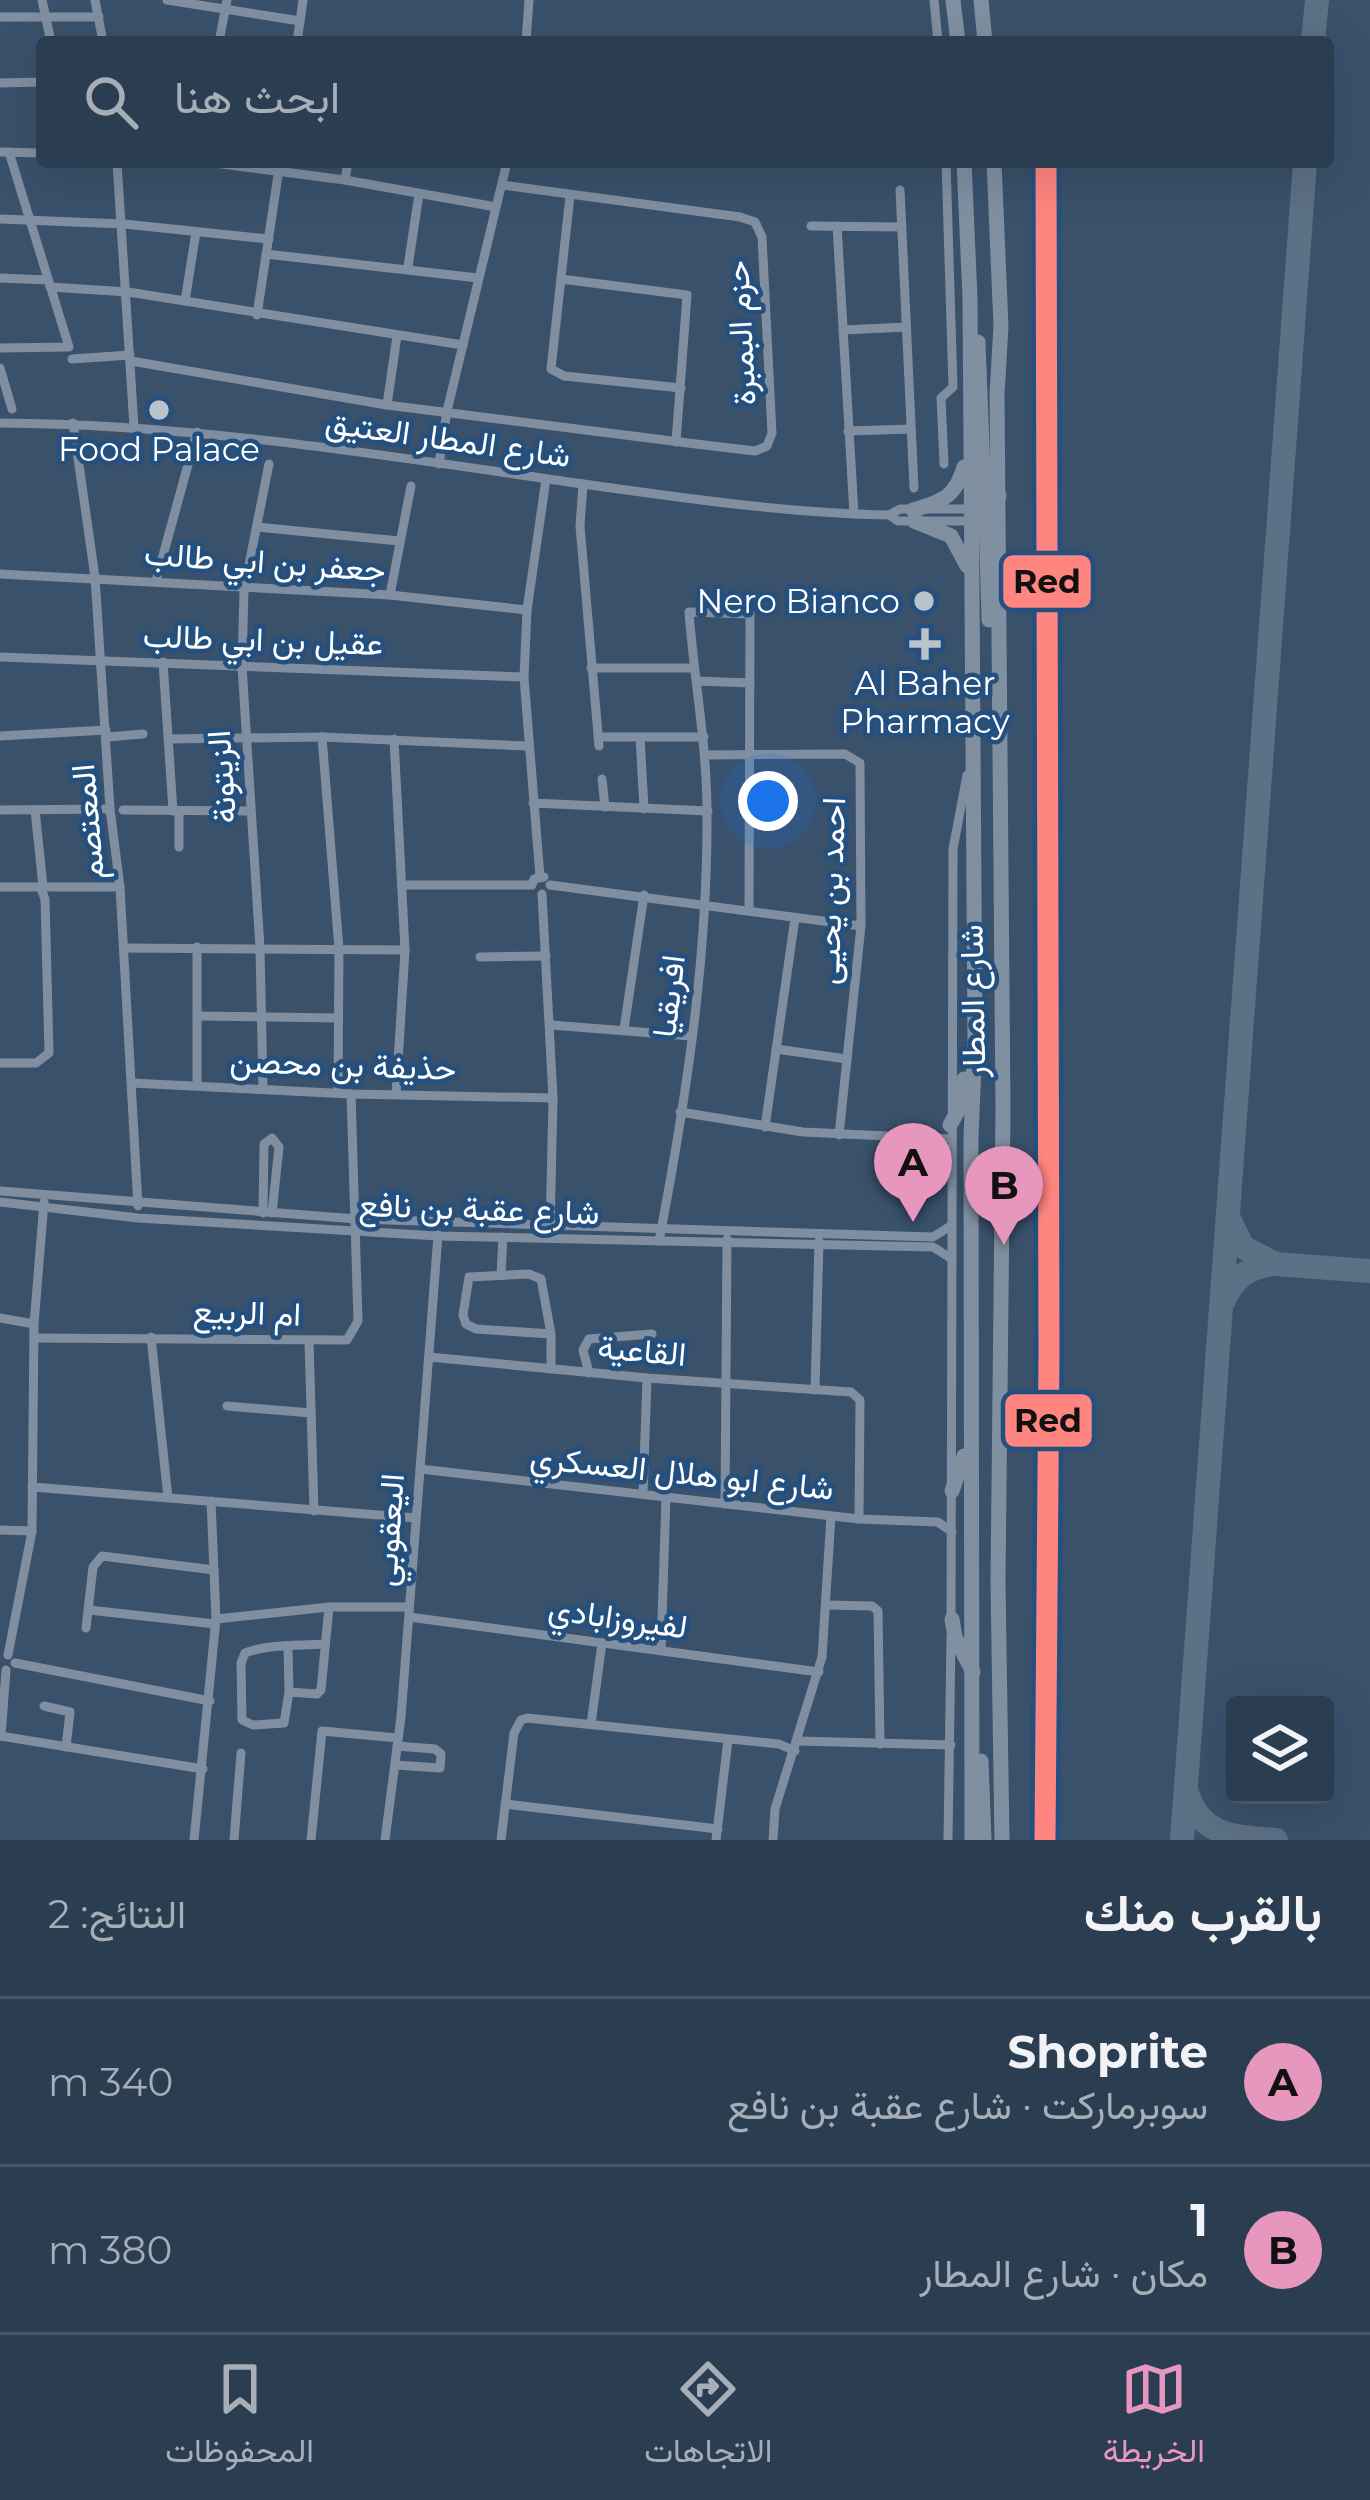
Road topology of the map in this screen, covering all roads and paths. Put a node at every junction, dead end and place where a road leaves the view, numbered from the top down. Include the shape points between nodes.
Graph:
1 (42, 0) edge
2 (95, 0) edge
3 (166, 0) edge
4 (303, 0) edge
5 (529, 0) edge
6 (934, 0) edge
7 (953, 0) edge
8 (981, 0) edge
9 (226, 4) edge
10 (44, 14) junction
11 (0, 16) edge
12 (99, 16) junction
13 (300, 21) junction
14 (49, 36) edge
15 (102, 36) edge
16 (220, 36) edge
17 (298, 36) edge
18 (526, 36) edge
19 (937, 36) edge
20 (957, 36) edge
21 (984, 36) edge
22 (36, 82) edge
23 (0, 83) edge
24 (4, 152) edge
25 (36, 153) edge
26 (118, 168) edge
27 (280, 168) edge
28 (285, 168) edge
29 (348, 168) edge
30 (507, 168) edge
31 (946, 168) edge
32 (963, 168) edge
33 (994, 168) edge
34 (345, 180) junction
35 (503, 185) junction
36 (900, 190) dead end
37 (419, 194) junction
38 (570, 196) junction
39 (496, 207) junction
40 (0, 219) edge
41 (30, 220) junction
42 (124, 224) junction
43 (811, 226) dead end
44 (837, 226) junction
45 (901, 227) junction
46 (196, 232) junction
47 (269, 239) junction
48 (266, 254) junction
49 (408, 267) junction
50 (0, 278) edge
51 (478, 278) junction
52 (561, 279) junction
53 (49, 283) junction
54 (128, 292) junction
55 (970, 298) junction
56 (184, 302) junction
57 (257, 315) junction
58 (906, 327) junction
59 (843, 330) junction
60 (397, 336) junction
61 (463, 346) junction
62 (0, 348) edge
63 (70, 353) junction
64 (130, 358) junction
65 (0, 368) edge
66 (681, 388) junction
67 (387, 405) junction
68 (12, 409) dead end
69 (447, 411) junction
70 (0, 423) edge
71 (73, 423) junction
72 (134, 427) junction
73 (911, 429) junction
74 (848, 431) junction
75 (197, 432) junction
76 (676, 442) junction
77 (970, 447) junction
78 (269, 464) dead end
79 (439, 464) junction
80 (944, 464) dead end
81 (546, 478) junction
82 (584, 484) junction
83 (411, 486) dead end
84 (914, 488) dead end
85 (999, 496) junction
86 (854, 514) junction
87 (914, 516) junction
88 (981, 518) junction
89 (257, 527) junction
90 (399, 541) junction
91 (0, 574) edge
92 (95, 577) junction
93 (156, 581) junction
94 (972, 585) junction
95 (244, 590) junction
96 (390, 596) junction
97 (527, 610) junction
98 (0, 657) edge
99 (102, 658) junction
100 (164, 662) junction
101 (242, 666) junction
102 (591, 668) junction
103 (693, 668) junction
104 (524, 677) junction
105 (697, 681) junction
106 (750, 683) junction
107 (106, 734) junction
108 (143, 734) dead end
109 (0, 736) edge
110 (322, 737) junction
111 (640, 737) junction
112 (704, 737) junction
113 (244, 738) junction
114 (168, 739) junction
115 (394, 739) junction
116 (527, 746) junction
117 (705, 755) junction
118 (750, 755) junction
119 (973, 766) junction
120 (602, 779) dead end
121 (533, 803) junction
122 (605, 807) junction
123 (644, 808) junction
124 (110, 809) junction
125 (0, 810) edge
126 (35, 810) junction
127 (123, 810) dead end
128 (176, 811) junction
129 (249, 811) junction
130 (707, 811) junction
131 (178, 848) dead end
132 (536, 881) junction
133 (404, 885) junction
134 (0, 886) edge
135 (41, 886) junction
136 (120, 887) junction
137 (546, 890) junction
138 (644, 895) junction
139 (706, 903) junction
140 (748, 911) junction
141 (794, 918) junction
142 (862, 926) junction
143 (197, 946) junction
144 (124, 947) junction
145 (260, 948) junction
146 (339, 949) junction
147 (405, 950) junction
148 (546, 956) junction
149 (480, 957) dead end
150 (197, 1016) junction
151 (262, 1017) junction
152 (338, 1018) junction
153 (550, 1025) junction
154 (624, 1029) junction
155 (972, 1035) junction
156 (690, 1036) junction
157 (776, 1049) junction
158 (847, 1058) junction
159 (0, 1063) edge
160 (132, 1082) junction
161 (197, 1084) junction
162 (263, 1088) junction
163 (338, 1091) junction
164 (351, 1094) junction
165 (396, 1094) junction
166 (553, 1098) junction
167 (680, 1112) junction
168 (765, 1126) junction
169 (950, 1132) junction
170 (838, 1135) junction
171 (0, 1191) edge
172 (0, 1202) edge
173 (44, 1202) junction
174 (138, 1204) junction
175 (267, 1213) junction
176 (138, 1218) junction
177 (438, 1223) junction
178 (357, 1225) junction
179 (503, 1225) junction
180 (950, 1225) junction
181 (550, 1226) junction
182 (660, 1235) junction
183 (438, 1236) junction
184 (502, 1238) junction
185 (550, 1238) junction
186 (727, 1238) junction
187 (819, 1240) junction
188 (952, 1259) junction
189 (501, 1274) junction
190 (0, 1318) edge
191 (34, 1324) junction
192 (551, 1334) junction
193 (652, 1334) dead end
194 (151, 1337) junction
195 (34, 1338) junction
196 (309, 1341) junction
197 (429, 1357) junction
198 (551, 1369) junction
199 (590, 1373) junction
200 (646, 1378) junction
201 (726, 1385) junction
202 (815, 1390) junction
203 (227, 1406) dead end
204 (973, 1412) junction
205 (311, 1413) junction
206 (420, 1469) junction
207 (32, 1487) junction
208 (952, 1491) junction
209 (643, 1494) junction
210 (667, 1497) junction
211 (168, 1498) junction
212 (211, 1502) junction
213 (725, 1504) junction
214 (314, 1510) junction
215 (952, 1511) junction
216 (830, 1516) junction
217 (416, 1518) junction
218 (860, 1519) junction
219 (938, 1522) junction
220 (0, 1530) edge
221 (32, 1531) junction
222 (952, 1532) junction
223 (214, 1570) junction
224 (826, 1605) junction
225 (326, 1608) junction
226 (88, 1610) junction
227 (409, 1612) junction
228 (952, 1619) junction
229 (215, 1622) junction
230 (86, 1628) dead end
231 (324, 1641) junction
232 (602, 1642) junction
233 (288, 1646) junction
234 (661, 1651) junction
235 (6, 1662) edge
236 (819, 1672) junction
237 (973, 1672) junction
238 (289, 1693) junction
239 (210, 1701) junction
240 (44, 1706) dead end
241 (974, 1723) junction
242 (591, 1724) junction
243 (0, 1737) edge
244 (728, 1740) junction
245 (398, 1742) junction
246 (880, 1744) junction
247 (951, 1745) junction
248 (797, 1746) junction
249 (66, 1747) junction
250 (241, 1753) dead end
251 (395, 1765) junction
252 (203, 1769) junction
253 (506, 1804) junction
254 (717, 1834) edge
255 (194, 1840) edge
256 (234, 1840) edge
257 (311, 1840) edge
258 (385, 1840) edge
259 (501, 1840) edge
260 (773, 1840) edge
261 (948, 1840) edge
262 (968, 1840) edge
263 (984, 1840) edge
264 (1002, 1840) edge

1 - 10 street
2 - 12 street
3 - 9 street
4 - 13 street
5 - 18 street
6 - 19 street
7 - 20 highway
8 - 21 highway
9 - 13 street
9 - 16 street
10 - 11 street
10 - 12 street
10 - 14 street
12 - 15 street
13 - 17 street
22 - 23 street
24 - 25 street
24 - 41 street
26 - 42 street
27 - 47 street
28 - 34 street
29 - 34 street
30 - 35 street
31 - 80 street via 953,387 941,398
32 - 55 highway, شارع المطار
33 - 85 highway, شارع المطار
34 - 37 street
35 - 38 street, حزم البمبرة
35 - 39 street
36 - 45 street
37 - 39 street
37 - 49 street
38 - 52 street
38 - 76 street, حزم البمبرة via 748,218 761,230 770,441 755,451
39 - 51 street
40 - 41 street
41 - 42 street
41 - 53 street
42 - 46 street
42 - 54 street
43 - 44 street
44 - 45 street
44 - 59 street
45 - 58 street
46 - 47 street
46 - 56 street
47 - 48 street
48 - 49 street
48 - 57 street
49 - 51 street
50 - 53 street
51 - 61 street
52 - 66 street via 687,295
52 - 66 street via 554,373
53 - 54 street
53 - 63 street
54 - 56 street
54 - 64 street
55 - 77 highway, شارع المطار
55 - 85 highway via 981,366 984,496 992,504
56 - 57 street
57 - 60 street
58 - 59 street
58 - 73 street
59 - 74 street
60 - 61 street
60 - 67 street
61 - 69 street
62 - 63 street, حزم البمبرة
63 - 64 street, حزم البمبرة
64 - 67 street, حزم البمبرة
64 - 72 street
65 - 68 street
66 - 76 street
67 - 69 street, حزم البمبرة
69 - 76 street, حزم البمبرة
69 - 79 street
70 - 71 street, شارع المطار العتيق
71 - 72 street, شارع المطار العتيق
71 - 92 street, المعتصم
72 - 75 street, شارع المطار العتيق
73 - 74 street
73 - 84 street
74 - 86 street
75 - 79 street, شارع المطار العتيق
75 - 93 street
77 - 87 highway via 951,496
77 - 88 highway, شارع المطار
78 - 89 street, الزيتونة
79 - 81 street, شارع المطار العتيق
81 - 82 street, شارع المطار العتيق
81 - 97 street
82 - 86 street, شارع المطار العتيق
82 - 102 street
83 - 90 street
85 - 88 highway, شارع المطار
86 - 87 street, شارع المطار العتيق via 900,509
87 - 88 street, شارع المطار العتيق
87 - 94 highway via 954,539
88 - 94 highway, شارع المطار
88 - 264 highway, شارع المطار via 1001,748
89 - 90 street
89 - 95 street, الزيتونة
90 - 96 street
91 - 92 street, جعفر بن ابي طالب
92 - 93 street, جعفر بن ابي طالب
92 - 99 street, المعتصم
93 - 95 street, جعفر بن ابي طالب
94 - 119 highway, شارع المطار
95 - 96 street, جعفر بن ابي طالب
95 - 101 street, الزيتونة
96 - 97 street, جعفر بن ابي طالب
97 - 104 street
98 - 99 street, عقيل بن ابي طالب
99 - 100 street, عقيل بن ابي طالب
99 - 107 street, المعتصم
100 - 101 street, عقيل بن ابي طالب
100 - 114 street
101 - 104 street, عقيل بن ابي طالب
101 - 113 street, الزيتونة
102 - 103 street
102 - 111 street via 599,741
103 - 105 street, افريقيا
103 - 106 street, افريقيا via 689,612 750,614
104 - 116 street
105 - 106 street
105 - 112 street, افريقيا
106 - 118 street
107 - 108 street
107 - 109 street
107 - 124 street, المعتصم
110 - 113 street
110 - 115 street
110 - 146 street
111 - 112 street
111 - 123 street
112 - 117 street, افريقيا
113 - 114 street
113 - 129 street, الزيتونة
114 - 128 street
115 - 116 street
115 - 133 street
116 - 121 street
117 - 118 street
117 - 130 street, افريقيا
118 - 140 street
118 - 142 street, احمد بن يحيى via 845,754 860,763
119 - 155 highway, شارع المطار
119 - 169 street, شارع المطار via 954,830
120 - 122 street
121 - 122 street
121 - 132 street
122 - 123 street
123 - 130 street
124 - 126 street
124 - 136 street, المعتصم
125 - 126 street
126 - 135 street
127 - 128 street
128 - 129 street
128 - 131 street
129 - 145 street, الزيتونة
130 - 139 street, افريقيا
132 - 133 street
132 - 137 street
133 - 147 street
134 - 135 street
135 - 136 street
135 - 159 street via 49,1053 42,1062
136 - 144 street, المعتصم
137 - 138 street
137 - 148 street
138 - 139 street
138 - 154 street
139 - 140 street
139 - 156 street, افريقيا
140 - 141 street
141 - 142 street
141 - 157 street
142 - 158 street, احمد بن يحيى
143 - 144 street
143 - 145 street
143 - 150 street
144 - 160 street, المعتصم
145 - 146 street
145 - 151 street, الزيتونة
146 - 147 street
146 - 152 street
147 - 165 street
148 - 149 street
148 - 153 street
150 - 151 street
150 - 161 street
151 - 152 street
151 - 162 street, الزيتونة
152 - 163 street
153 - 154 street
153 - 166 street
154 - 156 street
155 - 169 highway
155 - 204 highway, شارع المطار
156 - 167 street, افريقيا
157 - 158 street
157 - 168 street
158 - 170 street, احمد بن يحيى
160 - 161 street, حذيفة بن محصن
160 - 174 street, المعتصم
161 - 162 street, حذيفة بن محصن
162 - 163 street, حذيفة بن محصن
163 - 164 street, حذيفة بن محصن
164 - 165 street, حذيفة بن محصن
164 - 178 street, ام الربيع
165 - 166 street, حذيفة بن محصن
166 - 181 street
167 - 168 street
167 - 182 street, افريقيا
168 - 170 street
169 - 170 street
169 - 180 street, شارع المطار
171 - 173 street, شارع عقبة بن نافع
172 - 173 street, شارع عقبة بن نافع
173 - 174 street, شارع عقبة بن نافع
173 - 176 street, شارع عقبة بن نافع
173 - 191 street
174 - 175 street, شارع عقبة بن نافع
174 - 176 street, المعتصم
175 - 175 street via 279,1147 272,1138 264,1144
175 - 178 street, شارع عقبة بن نافع
176 - 178 street, شارع عقبة بن نافع
177 - 178 street, شارع عقبة بن نافع
177 - 179 street, شارع عقبة بن نافع
177 - 183 street, اليعقوبي
178 - 183 street, شارع عقبة بن نافع
178 - 196 street, ام الربيع via 356,1329 347,1340
179 - 181 street, شارع عقبة بن نافع
179 - 184 street
180 - 187 street, شارع عقبة بن نافع via 933,1238
180 - 188 street, شارع المطار
181 - 182 street, شارع عقبة بن نافع
181 - 185 street
182 - 185 street, شارع عقبة بن نافع
182 - 186 street, شارع عقبة بن نافع
183 - 184 street, شارع عقبة بن نافع
183 - 197 street, اليعقوبي
184 - 185 street, شارع عقبة بن نافع
184 - 189 street
186 - 187 street, شارع عقبة بن نافع
186 - 201 street
187 - 188 street, شارع عقبة بن نافع via 933,1247
187 - 202 street
188 - 208 street, شارع المطار
189 - 192 street via 541,1279
189 - 192 street via 469,1277 466,1324
190 - 191 street
191 - 195 street
192 - 198 street
193 - 199 street via 589,1340 583,1350
194 - 195 street, ام الربيع
194 - 196 street, ام الربيع
194 - 211 street
195 - 207 street
196 - 205 street
197 - 198 street, القاعية
197 - 206 street, اليعقوبي
198 - 199 street, القاعية
199 - 200 street, القاعية
200 - 201 street, القاعية
200 - 209 street
201 - 202 street, القاعية
201 - 213 street
202 - 218 street, القاعية via 860,1400
203 - 205 street
204 - 208 highway
204 - 237 highway, شارع المطار
205 - 214 street
206 - 209 street, شارع ابو هلال العسكري
206 - 217 street, اليعقوبي
207 - 211 street
207 - 221 street
208 - 215 street, شارع المطار
209 - 210 street, شارع ابو هلال العسكري
210 - 213 street, شارع ابو هلال العسكري
210 - 234 street
211 - 212 street
212 - 214 street
212 - 223 street
213 - 216 street, شارع ابو هلال العسكري
214 - 217 street
215 - 219 street
215 - 222 street, شارع المطار
216 - 218 street, شارع ابو هلال العسكري
216 - 224 street
217 - 227 street, اليعقوبي
218 - 219 street, شارع ابو هلال العسكري
219 - 222 street
220 - 221 street
221 - 235 street
222 - 228 street, شارع المطار
223 - 226 street via 102,1556
223 - 229 street
224 - 236 street
224 - 246 street via 878,1611
225 - 227 street, لفيروزابادي
225 - 229 street, لفيروزابادي
225 - 231 street
226 - 229 street, لفيروزابادي
226 - 230 street
227 - 232 street, لفيروزابادي
227 - 245 street, اليعقوبي
228 - 237 highway
228 - 247 street, شارع المطار
229 - 239 street
231 - 233 street
231 - 238 street via 321,1690
232 - 234 street, لفيروزابادي
232 - 242 street
233 - 238 street
233 - 238 street via 245,1653 239,1717 282,1725
234 - 236 street, لفيروزابادي
235 - 239 street
235 - 243 street
236 - 248 street
237 - 241 highway, شارع المطار
239 - 252 street
240 - 249 street via 70,1712
241 - 262 highway, شارع المطار
241 - 263 highway
242 - 244 street
242 - 253 street via 520,1720
243 - 249 street
244 - 248 street
244 - 254 street
245 - 251 street, اليعقوبي
245 - 251 street via 435,1749 441,1763
245 - 257 street via 322,1731
246 - 247 street
246 - 248 street
247 - 261 street, شارع المطار
248 - 260 street
249 - 252 street
250 - 256 street
251 - 258 street, اليعقوبي
252 - 255 street
253 - 254 street
253 - 259 street

